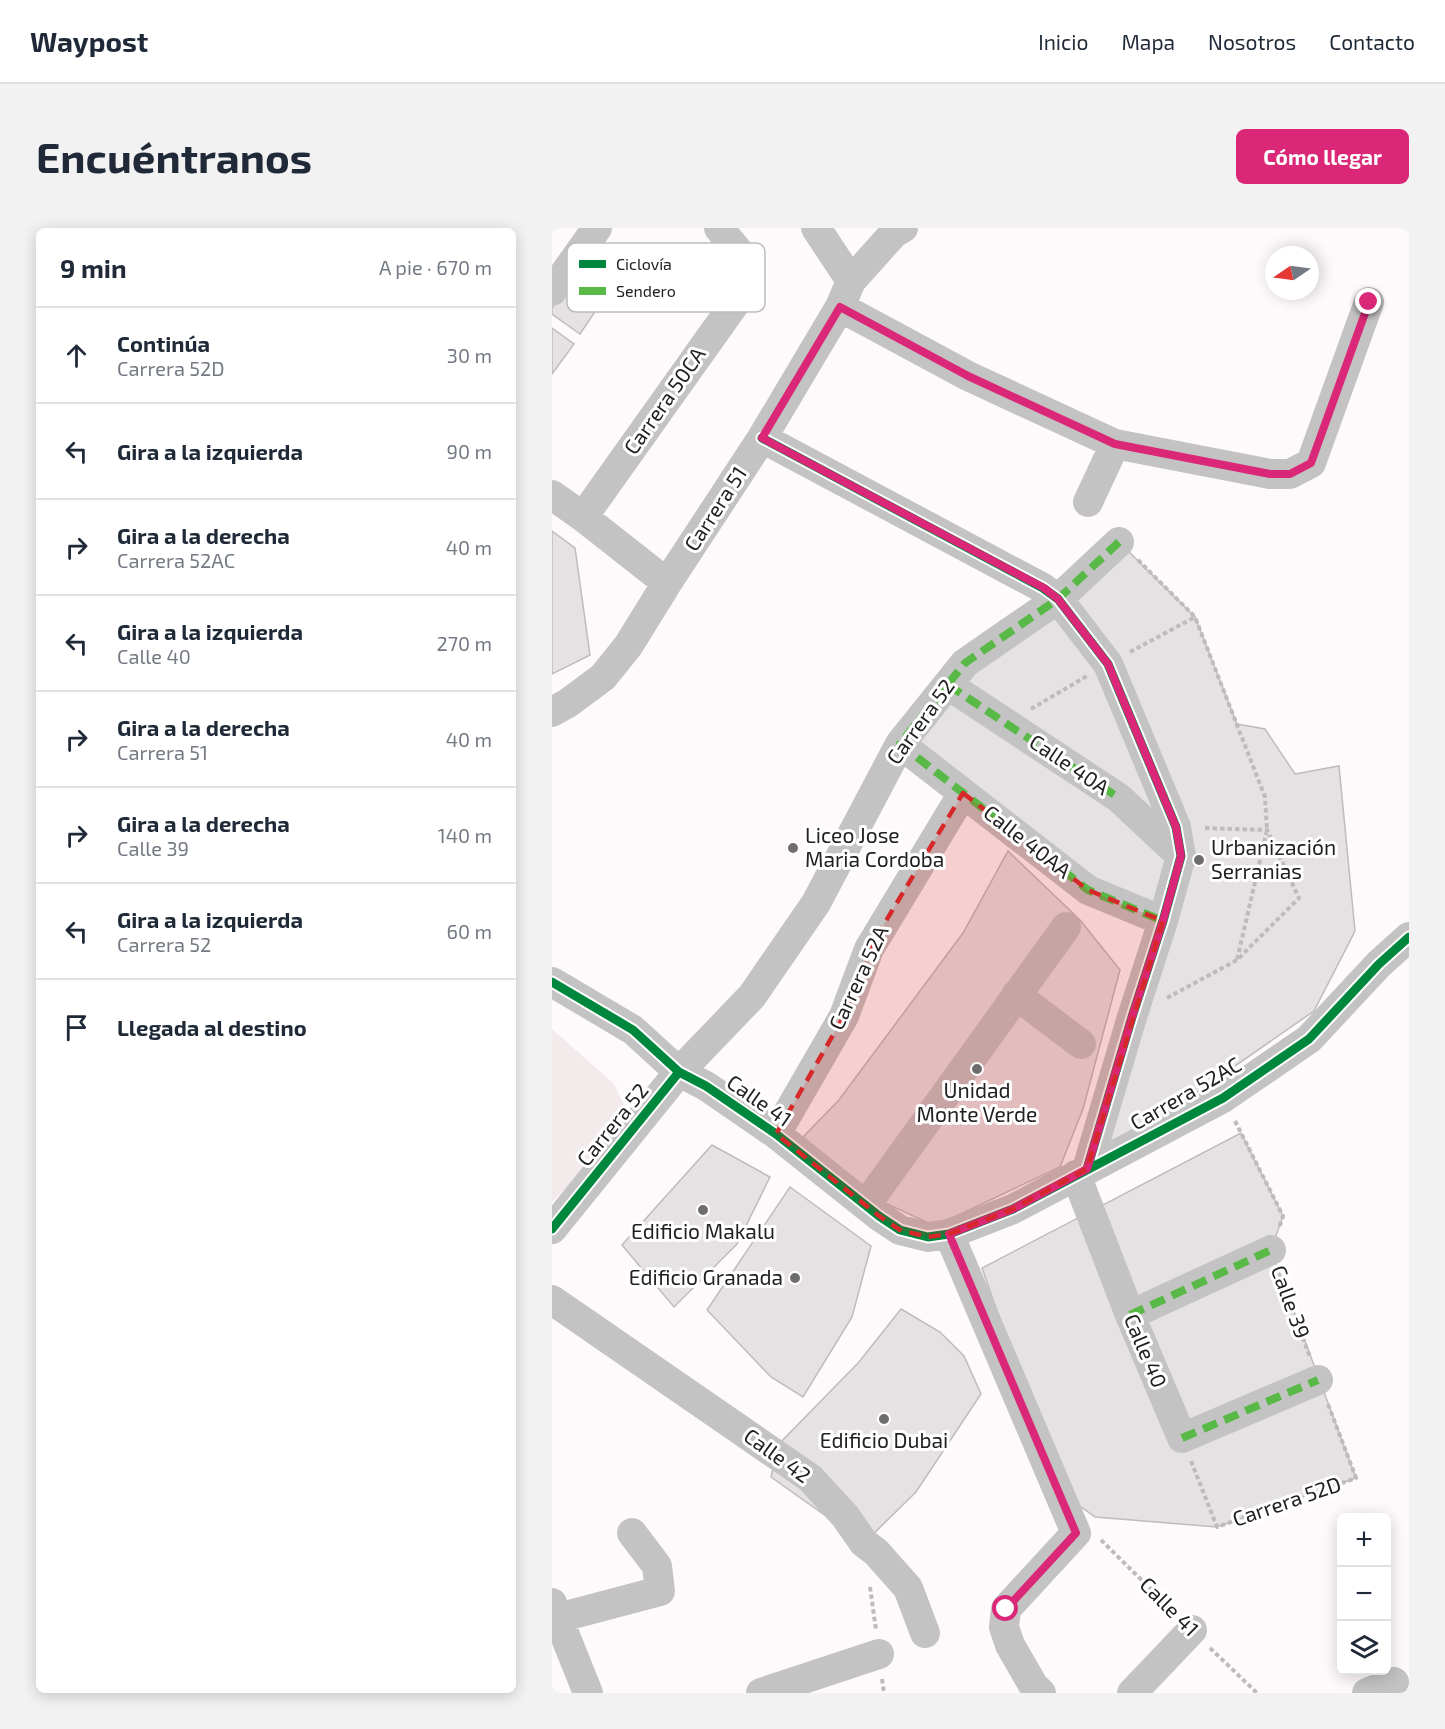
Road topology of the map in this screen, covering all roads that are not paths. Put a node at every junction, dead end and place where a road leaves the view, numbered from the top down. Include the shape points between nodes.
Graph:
1 (597, 228) edge
2 (719, 228) edge
3 (816, 228) edge
4 (903, 228) edge
5 (586, 243) edge
6 (730, 243) edge
7 (567, 270) edge
8 (552, 291) edge
9 (845, 294) junction
10 (1369, 302) dead end
11 (729, 312) edge
12 (762, 438) junction
13 (1115, 444) junction
14 (552, 495) edge
15 (1088, 502) dead end
16 (583, 517) junction
17 (1119, 542) road end
18 (667, 583) junction
19 (1058, 599) junction
20 (948, 685) junction
21 (552, 712) edge
22 (900, 744) junction
23 (963, 793) junction
24 (1178, 841) junction
25 (1163, 921) junction
26 (1066, 927) dead end
27 (1409, 937) edge
28 (552, 982) edge
29 (1016, 995) junction
30 (1082, 1044) dead end
31 (679, 1072) junction
32 (776, 1134) junction
33 (1081, 1172) junction
34 (866, 1205) junction
35 (552, 1229) edge
36 (949, 1234) junction
37 (1270, 1250) road end
38 (552, 1300) edge
39 (1130, 1315) junction
40 (1318, 1380) road end
41 (632, 1533) dead end
42 (555, 1611) edge
43 (1192, 1630) road end
44 (925, 1633) dead end
45 (879, 1654) road end
46 (588, 1693) edge
47 (761, 1693) edge
48 (1041, 1693) edge
49 (1132, 1693) edge

1 - 5 street
2 - 6 street, Carrera 50CA
3 - 9 street
4 - 9 street, Carrera 51 via 894,233
7 - 8 street
9 - 12 street, Carrera 51
9 - 13 street via 968,376
10 - 13 street via 1311,463 1290,474 1270,474
11 - 16 street, Carrera 50CA
12 - 18 street, Carrera 51
12 - 19 street
13 - 15 street
14 - 16 street
16 - 18 street
17 - 19 street, Carrera 52
18 - 21 street, Carrera 51 via 628,646 603,677
19 - 20 street, Carrera 52 via 965,663
19 - 24 street via 1108,664
20 - 22 street, Carrera 52
20 - 24 street, Calle 40A
22 - 23 street, Calle 40AA
22 - 31 street, Carrera 52 via 816,903 752,996
23 - 25 street, Calle 40AA via 1088,890
23 - 32 street, Carrera 52A via 869,949 844,1016
24 - 25 street
25 - 33 street
26 - 29 street
27 - 33 street, Carrera 52AC via 1309,1039 1223,1098
28 - 31 street, Calle 41 via 633,1030
29 - 30 street
29 - 34 street
31 - 32 street, Calle 41
31 - 35 street, Carrera 52
32 - 34 street, Calle 41
33 - 36 street, Carrera 52AC via 1013,1209
33 - 39 street, Calle 40
34 - 36 street, Calle 41 via 900,1230 928,1237
36 - 48 street via 1076,1533 1006,1609 1004,1627 1010,1645
37 - 39 street
38 - 44 street, Calle 42 via 810,1478 908,1588
39 - 40 street, Calle 40 via 1182,1438
41 - 42 street via 657,1566 660,1591
42 - 46 street
43 - 49 street
45 - 47 street

